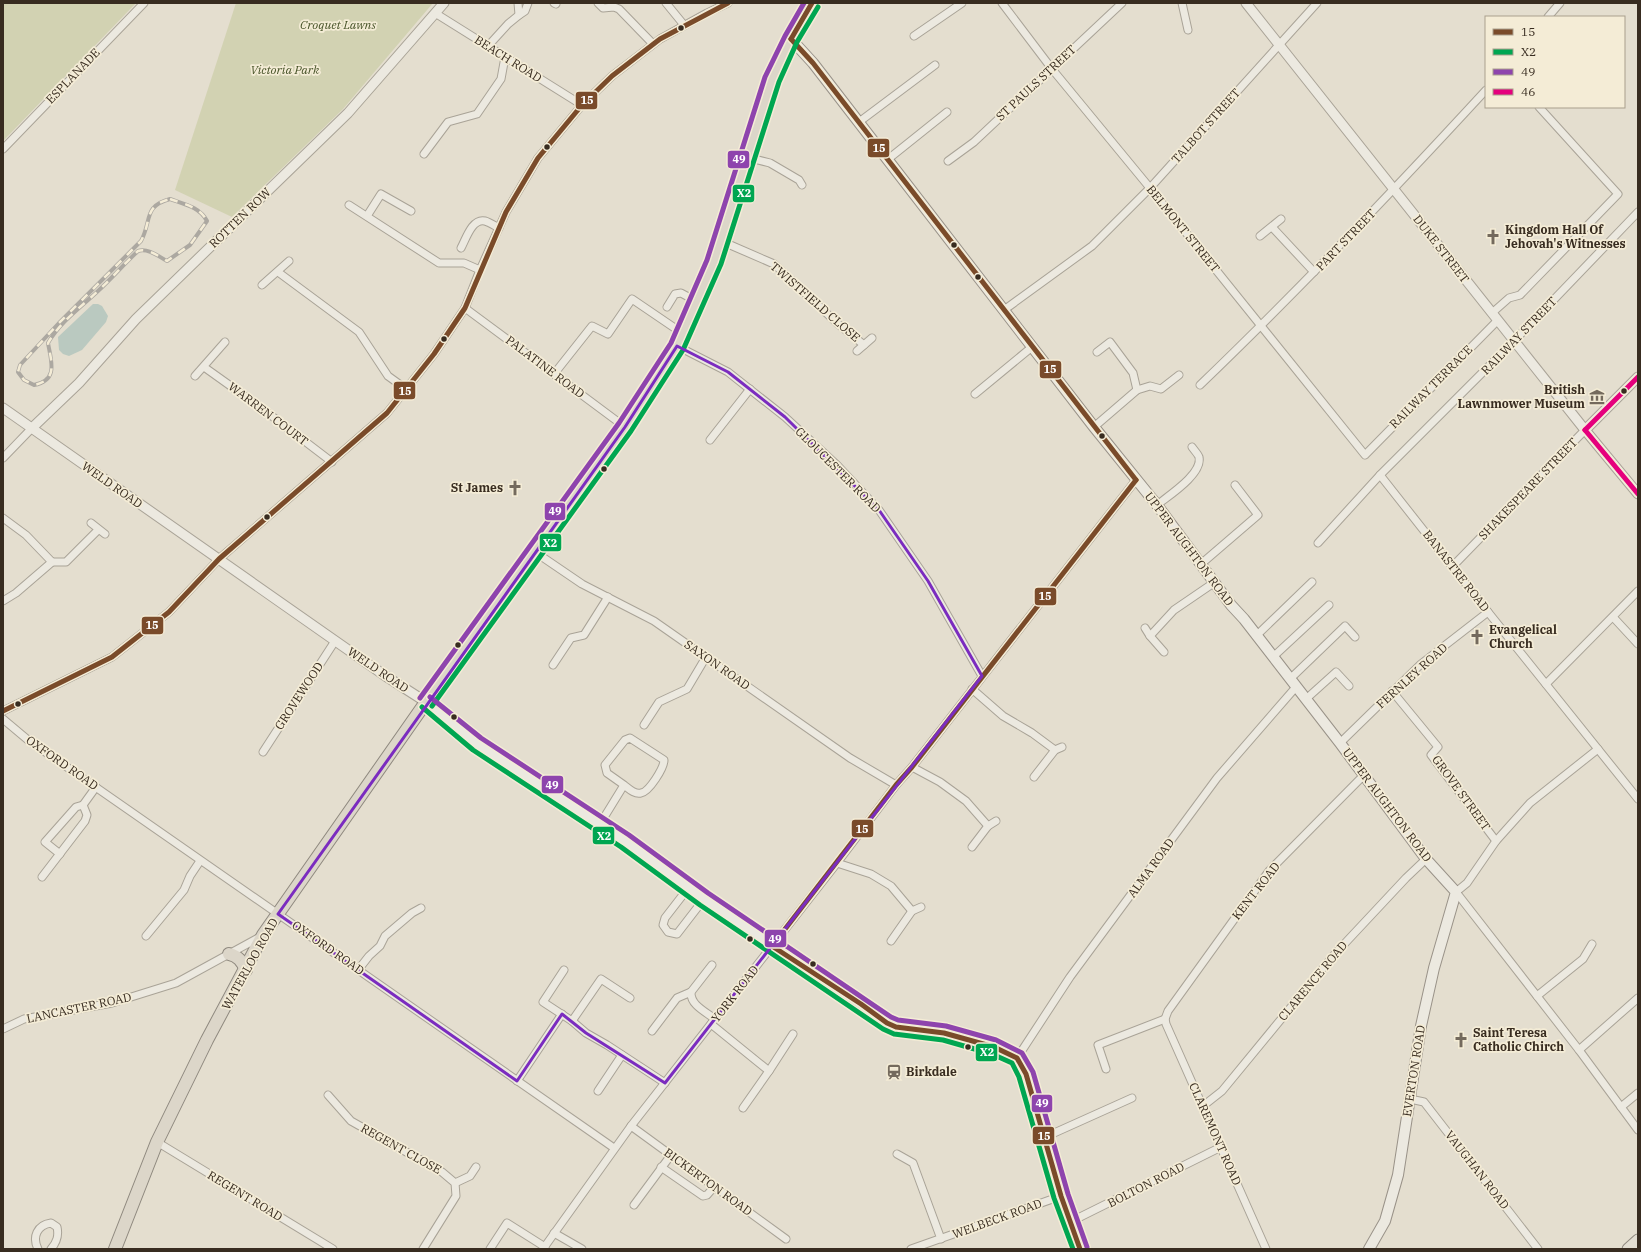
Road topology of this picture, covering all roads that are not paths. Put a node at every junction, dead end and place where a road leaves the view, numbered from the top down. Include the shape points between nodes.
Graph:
1 (144, 3) edge
2 (444, 3) edge
3 (518, 3) edge
4 (528, 3) edge
5 (598, 3) edge
6 (666, 3) edge
7 (728, 3) edge
8 (962, 3) edge
9 (1002, 3) edge
10 (1122, 3) edge
11 (1182, 3) edge
12 (1246, 3) edge
13 (1318, 3) edge
14 (1560, 3) edge
15 (808, 5) edge
16 (435, 13) junction
17 (519, 15) junction
18 (1549, 16) edge
19 (684, 25) junction
20 (1188, 30) dead end
21 (914, 36) dead end
22 (791, 39) junction
23 (653, 44) junction
24 (488, 46) junction
25 (1279, 46) junction
26 (505, 57) junction
27 (935, 65) dead end
28 (1052, 69) junction
29 (1485, 91) edge
30 (582, 105) junction
31 (1540, 108) edge
32 (947, 112) dead end
33 (859, 122) junction
34 (3, 149) edge
35 (424, 154) dead end
36 (746, 157) junction
37 (887, 160) junction
38 (948, 161) dead end
39 (802, 184) dead end
40 (1150, 188) junction
41 (1394, 190) junction
42 (349, 205) dead end
43 (411, 211) dead end
44 (1637, 214) edge
45 (367, 216) junction
46 (1281, 219) dead end
47 (1272, 226) junction
48 (499, 228) junction
49 (1260, 236) dead end
50 (720, 241) junction
51 (461, 248) dead end
52 (288, 261) dead end
53 (480, 270) junction
54 (278, 272) junction
55 (1314, 272) junction
56 (262, 286) dead end
57 (696, 301) junction
58 (667, 307) dead end
59 (465, 308) junction
60 (1004, 310) junction
61 (1495, 317) junction
62 (1261, 326) junction
63 (682, 333) junction
64 (872, 338) dead end
65 (1515, 340) junction
66 (225, 342) dead end
67 (864, 345) junction
68 (677, 346) junction
69 (1032, 347) junction
70 (857, 351) dead end
71 (1097, 352) dead end
72 (204, 367) junction
73 (554, 374) junction
74 (1179, 375) dead end
75 (195, 376) dead end
76 (1638, 377) edge
77 (1200, 385) dead end
78 (406, 388) junction
79 (750, 389) junction
80 (1137, 390) junction
81 (976, 394) dead end
82 (3, 408) edge
83 (625, 427) junction
84 (1094, 427) junction
85 (32, 428) junction
86 (1585, 430) junction
87 (710, 440) dead end
88 (1192, 447) dead end
89 (1365, 455) joint
90 (3, 458) edge
91 (332, 462) junction
92 (1380, 475) junction
93 (1136, 480) junction
94 (1235, 486) dead end
95 (1638, 494) edge
96 (1157, 504) junction
97 (3, 518) edge
98 (91, 523) dead end
99 (98, 530) junction
100 (105, 534) dead end
101 (1318, 543) dead end
102 (535, 552) junction
103 (219, 559) junction
104 (52, 562) junction
105 (1201, 564) junction
106 (1452, 567) junction
107 (1215, 582) junction
108 (1312, 582) dead end
109 (1638, 591) edge
110 (608, 597) junction
111 (3, 601) edge
112 (1329, 605) dead end
113 (1488, 612) junction
114 (1613, 617) junction
115 (1145, 628) dead end
116 (1150, 636) junction
117 (1256, 636) junction
118 (1355, 637) dead end
119 (335, 641) junction
120 (1638, 644) edge
121 (1164, 652) dead end
122 (706, 657) junction
123 (1273, 657) junction
124 (553, 665) dead end
125 (982, 676) junction
126 (1293, 683) junction
127 (1546, 684) junction
128 (1348, 686) dead end
129 (972, 689) junction
130 (1392, 691) junction
131 (1306, 699) junction
132 (426, 702) junction
133 (3, 711) edge
134 (3, 720) edge
135 (644, 725) dead end
136 (1340, 743) junction
137 (1598, 749) junction
138 (263, 752) dead end
139 (912, 767) junction
140 (1364, 775) junction
141 (1034, 778) dead end
142 (624, 785) junction
143 (896, 785) junction
144 (96, 786) junction
145 (1638, 799) edge
146 (83, 805) junction
147 (996, 821) dead end
148 (600, 824) junction
149 (988, 826) junction
150 (1496, 841) junction
151 (972, 847) dead end
152 (60, 854) junction
153 (1426, 859) junction
154 (200, 861) junction
155 (837, 863) junction
156 (42, 877) dead end
157 (689, 887) junction
158 (1456, 892) junction
159 (704, 899) junction
160 (421, 908) dead end
161 (921, 908) dead end
162 (912, 912) junction
163 (278, 914) junction
164 (264, 935) junction
165 (146, 936) dead end
166 (891, 941) dead end
167 (1592, 944) dead end
168 (772, 946) junction
169 (229, 954) junction
170 (712, 965) dead end
171 (246, 970) junction
172 (358, 970) junction
173 (564, 970) dead end
174 (690, 992) junction
175 (1537, 996) junction
176 (630, 998) dead end
177 (1638, 998) edge
178 (562, 1014) junction
179 (1165, 1018) junction
180 (572, 1021) junction
181 (713, 1021) junction
182 (3, 1030) edge
183 (652, 1031) dead end
184 (793, 1034) dead end
185 (1579, 1050) junction
186 (622, 1055) junction
187 (1017, 1058) junction
188 (1106, 1069) dead end
189 (770, 1071) junction
190 (517, 1081) junction
191 (665, 1082) junction
192 (598, 1091) dead end
193 (1638, 1094) edge
194 (328, 1095) dead end
195 (1132, 1098) dead end
196 (1410, 1099) junction
197 (1203, 1106) junction
198 (1621, 1107) junction
199 (743, 1108) dead end
200 (630, 1126) junction
201 (1638, 1130) edge
202 (1043, 1138) junction
203 (157, 1142) junction
204 (1221, 1147) junction
205 (614, 1148) junction
206 (897, 1154) dead end
207 (671, 1155) junction
208 (476, 1167) dead end
209 (661, 1167) junction
210 (455, 1183) junction
211 (714, 1187) junction
212 (1061, 1196) junction
213 (634, 1205) dead end
214 (1070, 1222) junction
215 (554, 1233) junction
216 (786, 1239) dead end
217 (941, 1239) junction
218 (1638, 1240) edge
219 (544, 1248) edge
220 (919, 1248) edge
221 (38, 1249) edge
222 (51, 1249) edge
223 (115, 1249) edge
224 (334, 1249) edge
225 (423, 1249) edge
226 (490, 1249) edge
227 (582, 1249) edge
228 (911, 1249) edge
229 (1080, 1249) edge
230 (1266, 1249) edge
231 (1369, 1249) edge
232 (1538, 1249) edge
233 (1628, 1249) edge

1 - 34 street, ESPLANADE
2 - 16 street, ROTTEN ROW
3 - 17 street
4 - 17 street via 525,11
5 - 23 street via 603,8 619,9
6 - 19 street
7 - 19 street
8 - 21 street
9 - 28 street, BELMONT STREET
10 - 28 street, ST PAULS STREET
11 - 20 street
12 - 25 street, DUKE STREET
13 - 25 street, TALBOT STREET
14 - 18 street
15 - 22 highway, WATERLOO ROAD
16 - 24 street, BEACH ROAD
16 - 85 street, ROTTEN ROW via 348,113 136,319 79,383
17 - 24 street
19 - 23 street
22 - 33 main road, UPPER AUGHTON ROAD
22 - 36 highway, WATERLOO ROAD via 772,79
23 - 30 street via 612,76
24 - 26 street, BEACH ROAD
25 - 40 street, TALBOT STREET
25 - 41 street, DUKE STREET
26 - 30 street, BEACH ROAD
26 - 35 street via 501,79 478,114 448,122
27 - 33 street
28 - 38 street, ST PAULS STREET via 974,142
28 - 40 street, BELMONT STREET
29 - 41 street, PART STREET
30 - 48 street via 538,158
31 - 61 street, RAILWAY TERRACE via 1618,194 1520,295 1509,298
32 - 37 street
33 - 37 main road, UPPER AUGHTON ROAD
36 - 39 street via 770,163 800,180
36 - 50 highway, WATERLOO ROAD
37 - 60 main road, UPPER AUGHTON ROAD
40 - 60 street, TALBOT STREET via 1092,246
40 - 62 street, BELMONT STREET
41 - 55 street, PART STREET
41 - 61 street, DUKE STREET
42 - 45 street
43 - 45 street via 382,194
44 - 65 street, RAILWAY STREET
45 - 53 street via 439,263 464,263
46 - 47 street
47 - 49 street
47 - 55 street
48 - 51 street via 479,221 474,224
48 - 53 street
50 - 57 highway, WATERLOO ROAD via 714,262
50 - 67 street, TWISTFIELD CLOSE via 774,264
52 - 54 street
53 - 59 street
54 - 56 street
54 - 78 street via 359,332 388,376
55 - 62 street, PART STREET
57 - 58 street via 681,293 675,294
57 - 63 highway, WATERLOO ROAD
59 - 73 street, PALATINE ROAD
59 - 78 street via 434,354
60 - 69 main road, UPPER AUGHTON ROAD
61 - 65 street, DUKE STREET
61 - 89 street, RAILWAY TERRACE
62 - 77 street, PART STREET
62 - 89 street, BELMONT STREET
63 - 68 highway, WATERLOO ROAD
63 - 73 street via 632,299 608,334 592,326
64 - 67 street, TWISTFIELD CLOSE
65 - 86 street, DUKE STREET
65 - 92 street, RAILWAY STREET
66 - 72 street
67 - 70 street, TWISTFIELD CLOSE
68 - 79 street, GLOUCESTER ROAD via 728,372
68 - 83 highway, WATERLOO ROAD
69 - 81 street
69 - 84 main road, UPPER AUGHTON ROAD
71 - 80 street via 1110,342 1134,373
72 - 75 street
72 - 91 street, WARREN COURT
73 - 83 street, PALATINE ROAD
74 - 80 street via 1162,388 1150,386
76 - 86 street, SHAKESPEARE STREET
78 - 91 street via 387,413
79 - 87 street
79 - 125 street, GLOUCESTER ROAD via 837,465 879,510 928,581
80 - 84 street
82 - 85 street, WELD ROAD
83 - 102 highway, WATERLOO ROAD
84 - 93 main road, UPPER AUGHTON ROAD
85 - 90 street
85 - 103 street, WELD ROAD
86 - 95 street, DUKE STREET
86 - 106 street, SHAKESPEARE STREET
88 - 96 street via 1199,457 1193,476
91 - 103 street
92 - 101 street, RAILWAY STREET
92 - 106 street, BANASTRE ROAD
93 - 96 main road, UPPER AUGHTON ROAD
93 - 125 street, YORK ROAD
94 - 105 street via 1258,515
96 - 105 main road, UPPER AUGHTON ROAD
97 - 104 street via 26,535
98 - 99 street
99 - 100 street
99 - 104 street via 66,562
102 - 110 street, SAXON ROAD via 582,584
102 - 132 highway, WATERLOO ROAD
103 - 119 street, WELD ROAD
103 - 133 street via 169,612 112,658
104 - 111 street
105 - 107 main road, UPPER AUGHTON ROAD
106 - 113 street, BANASTRE ROAD
107 - 116 street via 1174,610
107 - 117 main road, UPPER AUGHTON ROAD
108 - 117 street
109 - 114 street
110 - 122 street, SAXON ROAD via 654,621
110 - 124 street via 584,635 571,638
112 - 123 street
113 - 127 street, BANASTRE ROAD
113 - 130 street, FERNLEY ROAD via 1421,664
114 - 120 street
114 - 127 street
115 - 116 street
116 - 121 street
117 - 123 main road, UPPER AUGHTON ROAD
118 - 126 street, ALMA ROAD via 1345,626
119 - 132 street, WELD ROAD
119 - 138 street, GROVEWOOD
122 - 135 street via 687,689 659,702
122 - 143 street, SAXON ROAD via 850,758
123 - 126 main road, UPPER AUGHTON ROAD
125 - 129 street, YORK ROAD
126 - 131 main road, UPPER AUGHTON ROAD
126 - 187 street, ALMA ROAD via 1217,778 1070,977
127 - 137 street, BANASTRE ROAD
128 - 131 street via 1336,672
129 - 139 street, YORK ROAD
129 - 141 street via 1002,716 1059,748
130 - 136 street, FERNLEY ROAD
130 - 150 street, GROVE STREET via 1438,747 1431,754
131 - 136 main road, UPPER AUGHTON ROAD
132 - 148 street, WELD ROAD via 477,744
132 - 163 highway, WATERLOO ROAD
134 - 144 street, OXFORD ROAD
136 - 140 main road, UPPER AUGHTON ROAD
137 - 145 street, BANASTRE ROAD
137 - 150 street via 1530,803
139 - 143 street, YORK ROAD
139 - 149 street via 966,800
140 - 153 main road, UPPER AUGHTON ROAD
140 - 179 street, KENT ROAD via 1269,871
142 - 142 street via 608,773 605,764 625,740 630,738 664,760 664,764 662,770 641,793 635,793
142 - 148 street
143 - 155 street, YORK ROAD
144 - 146 street
144 - 154 street, OXFORD ROAD
146 - 152 street via 87,815 85,821
146 - 152 street via 76,807 45,842
147 - 149 street
148 - 157 street, WELD ROAD
149 - 151 street
150 - 158 street via 1467,883
152 - 156 street
153 - 158 main road, UPPER AUGHTON ROAD
153 - 197 street, CLARENCE ROAD via 1333,956 1222,1091
154 - 163 street, OXFORD ROAD
154 - 165 street via 184,890
155 - 162 street via 871,874 891,886
155 - 168 street, YORK ROAD
157 - 159 street, WELD ROAD
157 - 159 street via 665,918 663,925 668,932 677,934
158 - 175 street, UPPER AUGHTON ROAD
158 - 196 main road, EVERTON ROAD via 1422,1019
159 - 168 street, WELD ROAD
160 - 172 street via 385,936 380,946
161 - 162 street
162 - 166 street
163 - 164 highway, WATERLOO ROAD
163 - 172 street, OXFORD ROAD
164 - 169 street, LANCASTER ROAD
164 - 171 highway, WATERLOO ROAD
167 - 175 street via 1583,958
168 - 181 street, YORK ROAD
168 - 187 street, WELD ROAD via 887,1023 896,1027 959,1037 994,1047
169 - 171 highway via 236,956
169 - 182 street, LANCASTER ROAD via 176,983 112,1003 24,1019
170 - 174 street
171 - 203 highway, WATERLOO ROAD via 207,1040
172 - 190 street, OXFORD ROAD
173 - 178 street via 542,1002
174 - 181 street via 693,1003
174 - 183 street via 677,998
175 - 185 street, UPPER AUGHTON ROAD
176 - 180 street via 601,979
177 - 185 street
178 - 180 street
178 - 190 street
179 - 188 street via 1098,1045
179 - 197 street, CLAREMONT ROAD
180 - 186 street via 586,1033
181 - 189 street
181 - 191 street, YORK ROAD
184 - 189 street
185 - 198 street, UPPER AUGHTON ROAD
186 - 191 street
186 - 192 street
187 - 202 street via 1026,1074
189 - 199 street
190 - 205 street, OXFORD ROAD
191 - 200 street, YORK ROAD
193 - 198 street
194 - 210 street, REGENT CLOSE via 351,1121 442,1172
195 - 202 street
196 - 231 main road, EVERTON ROAD via 1398,1175 1385,1221
196 - 232 street, VAUGHAN ROAD via 1424,1102
197 - 204 street, CLAREMONT ROAD
198 - 201 street, UPPER AUGHTON ROAD
200 - 205 street, YORK ROAD
200 - 207 street, BICKERTON ROAD
202 - 212 street
203 - 223 highway, WATERLOO ROAD
203 - 224 street, REGENT ROAD
204 - 214 street, BOLTON ROAD
204 - 230 street, CLAREMONT ROAD
205 - 215 street, YORK ROAD
206 - 217 street via 913,1163
207 - 209 street
207 - 211 street, BICKERTON ROAD
208 - 210 street via 470,1176
209 - 211 street via 703,1196
209 - 213 street
210 - 225 street via 456,1196
211 - 216 street, BICKERTON ROAD
212 - 214 street
212 - 217 street, WELBECK ROAD
214 - 229 street
215 - 219 street, YORK ROAD
215 - 227 street
217 - 220 street, WELBECK ROAD
218 - 233 main road
219 - 226 street via 507,1223
220 - 228 street, WELBECK ROAD
221 - 222 street via 38,1229 43,1224 50,1223 57,1227 58,1233

